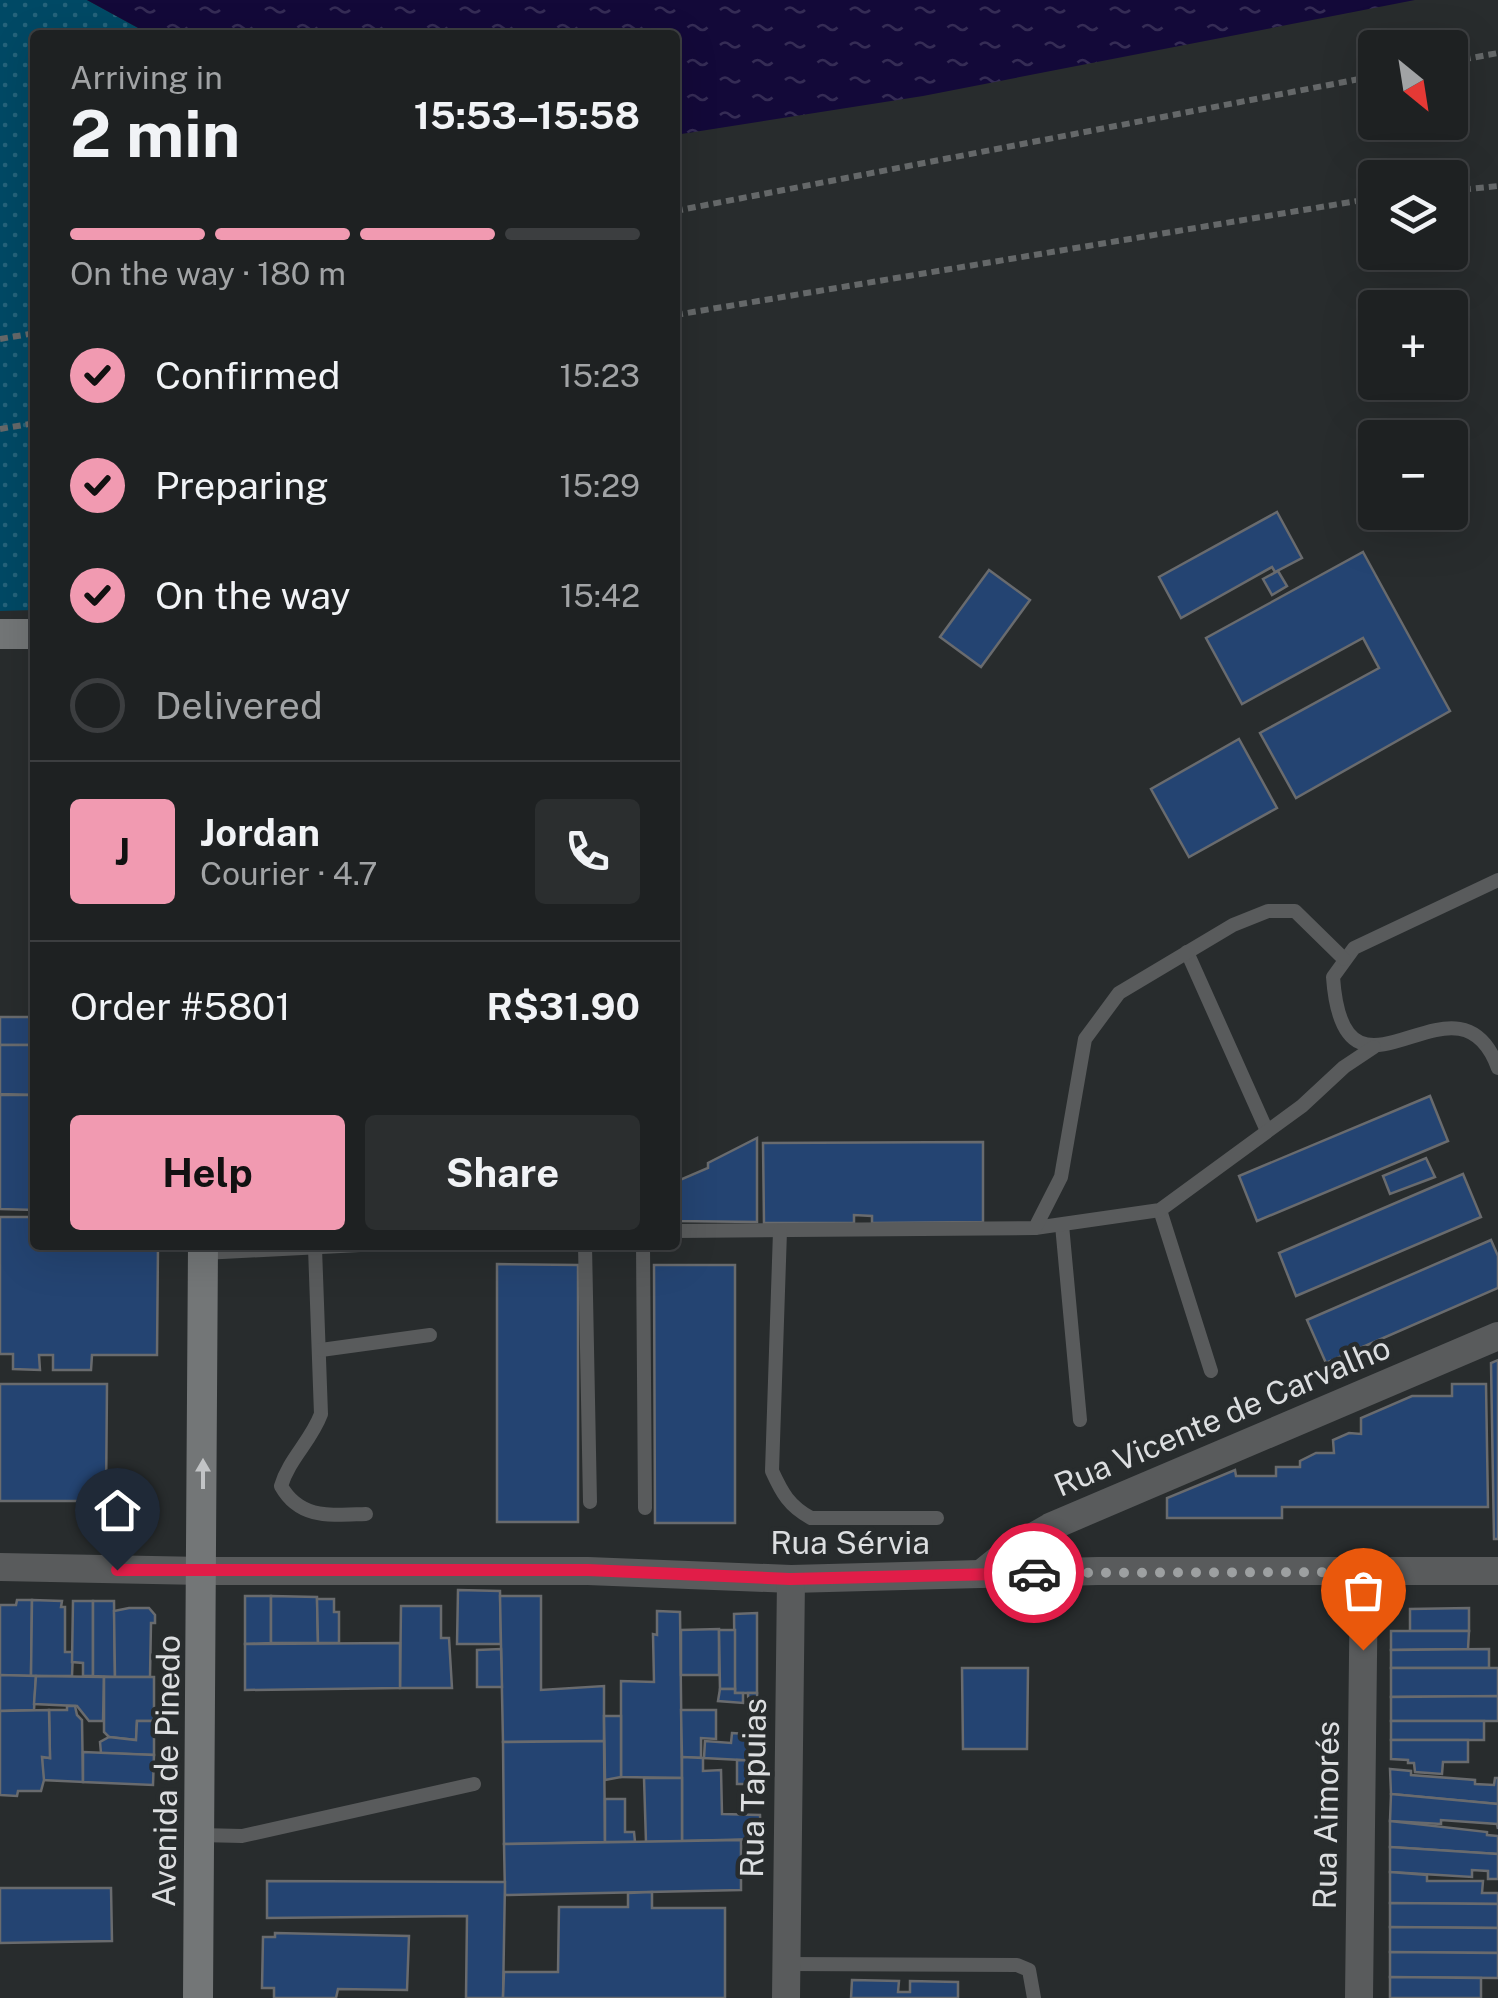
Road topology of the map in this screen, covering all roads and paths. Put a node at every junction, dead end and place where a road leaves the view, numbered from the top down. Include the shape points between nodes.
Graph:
1 (1498, 53) edge
2 (1468, 59) edge
3 (1358, 79) edge
4 (1498, 186) edge
5 (1468, 188) edge
6 (1358, 201) edge
7 (680, 210) edge
8 (680, 314) edge
9 (30, 333) edge
10 (0, 339) edge
11 (30, 424) edge
12 (0, 429) edge
13 (0, 634) edge
14 (30, 634) edge
15 (1498, 880) edge
16 (1186, 952) junction
17 (1344, 959) junction
18 (1374, 1046) junction
19 (1498, 1068) edge
20 (1267, 1132) junction
21 (1160, 1210) junction
22 (1062, 1225) junction
23 (1035, 1228) junction
24 (780, 1231) junction
25 (680, 1232) edge
26 (203, 1250) edge
27 (316, 1250) edge
28 (585, 1250) edge
29 (643, 1250) edge
30 (430, 1335) dead end
31 (1498, 1336) edge
32 (320, 1350) junction
33 (1212, 1371) dead end
34 (1080, 1420) dead end
35 (590, 1502) dead end
36 (645, 1508) dead end
37 (366, 1514) dead end
38 (938, 1518) dead end
39 (0, 1567) edge
40 (203, 1571) junction
41 (1364, 1572) junction
42 (1498, 1572) edge
43 (980, 1574) junction
44 (790, 1579) junction
45 (474, 1784) dead end
46 (199, 1835) junction
47 (786, 1964) junction
48 (198, 1998) edge
49 (786, 1998) edge
50 (1034, 1998) edge
51 (1359, 1998) edge

1 - 2 path
3 - 7 path
4 - 5 path
6 - 8 path
9 - 10 path
11 - 12 path
13 - 14 street
15 - 17 lane via 1354,948
16 - 17 lane via 1268,911 1295,911
16 - 20 lane
16 - 23 lane via 1119,993 1085,1039 1062,1176
17 - 18 lane via 1333,978 1338,1013 1346,1035
18 - 19 lane via 1426,1031 1461,1030 1476,1037
18 - 20 lane
20 - 21 lane
21 - 22 lane
21 - 33 lane
22 - 23 lane
22 - 34 lane
23 - 24 lane
24 - 25 lane
24 - 38 lane via 772,1471 784,1498 810,1518
40 -> 26 street, Avenida de Pinedo
27 - 32 lane
28 - 35 lane
29 - 36 lane
30 - 32 lane
31 - 43 street, Rua Vicente de Carvalho via 1050,1527
32 - 37 lane via 321,1414 281,1486 289,1500 317,1516
39 - 40 street, Rua Sérvia
40 - 44 street, Rua Sérvia via 588,1570
40 - 46 street, Avenida de Pinedo
41 - 42 street, Rua Sérvia
41 - 43 street, Rua Sérvia
41 - 51 street, Rua Aimorés
43 - 44 street, Rua Sérvia
44 - 47 street, Rua Tapuias
45 - 46 lane via 242,1836
46 - 48 street, Avenida de Pinedo
47 - 49 street, Rua Tapuias
47 - 50 lane via 1018,1964 1029,1970

